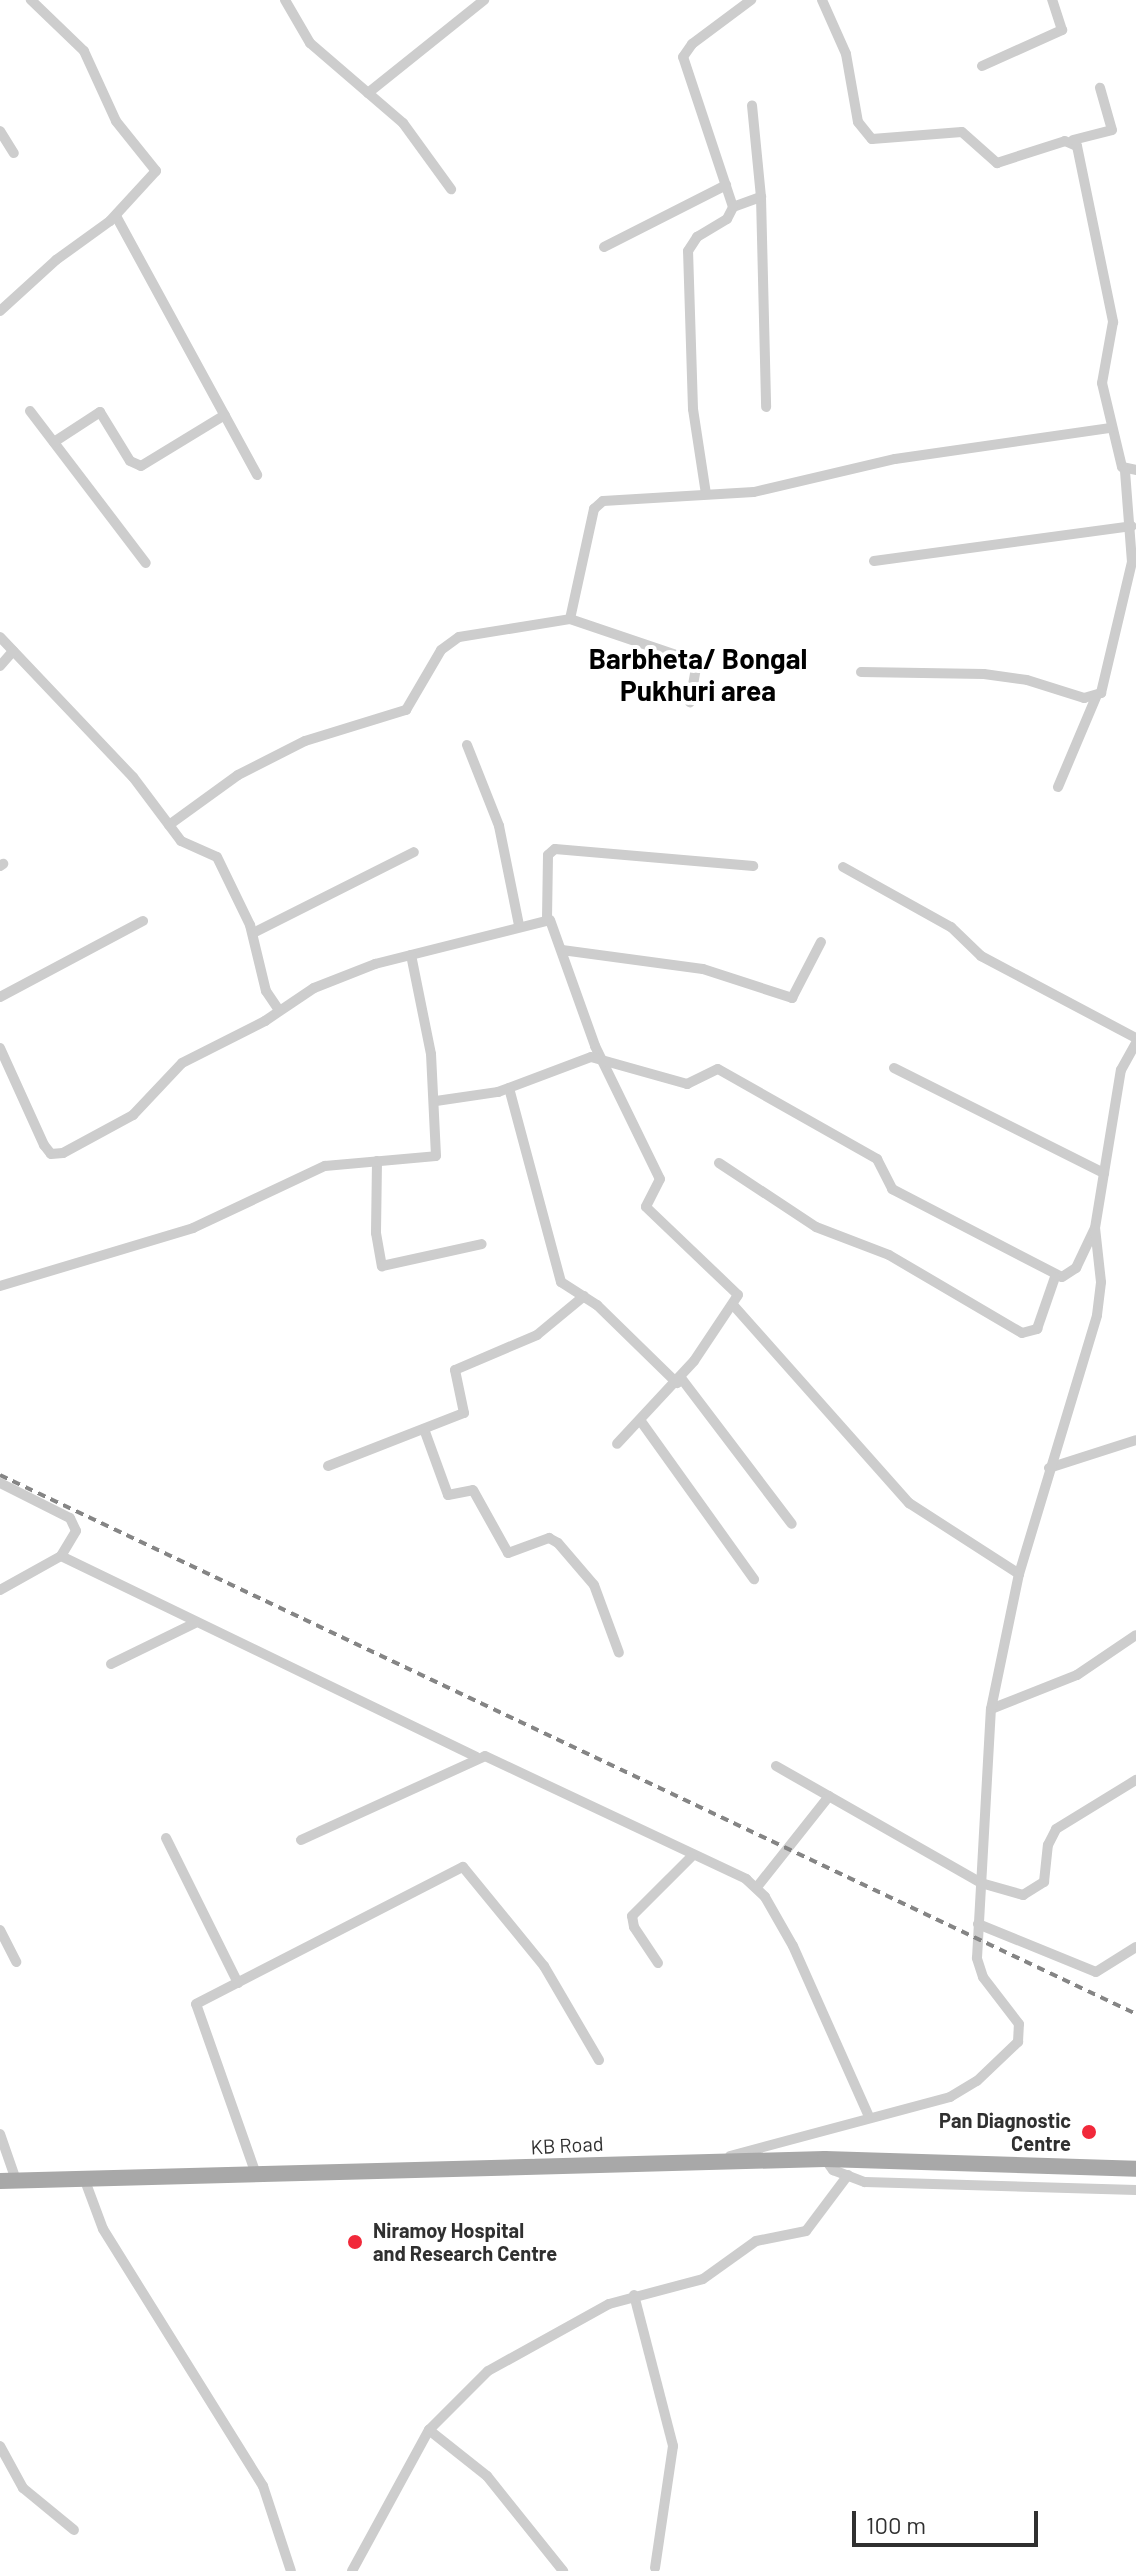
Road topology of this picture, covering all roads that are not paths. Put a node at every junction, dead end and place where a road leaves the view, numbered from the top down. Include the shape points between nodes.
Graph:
1 (31, 0) edge
2 (285, 0) edge
3 (484, 0) edge
4 (751, 0) edge
5 (822, 0) edge
6 (1053, 0) edge
7 (982, 66) dead end
8 (1100, 88) dead end
9 (368, 93) junction
10 (752, 105) dead end
11 (0, 131) edge
12 (1073, 140) junction
13 (14, 153) dead end
14 (726, 185) junction
15 (451, 189) dead end
16 (761, 197) junction
17 (733, 207) junction
18 (116, 216) junction
19 (604, 247) dead end
20 (0, 311) edge
21 (766, 407) dead end
22 (30, 411) dead end
23 (225, 415) junction
24 (1111, 428) junction
25 (54, 442) junction
26 (1131, 470) edge
27 (257, 475) dead end
28 (706, 494) junction
29 (1132, 526) junction
30 (874, 561) dead end
31 (146, 563) dead end
32 (570, 619) junction
33 (0, 637) edge
34 (13, 651) junction
35 (0, 666) edge
36 (861, 672) dead end
37 (1096, 697) junction
38 (690, 702) dead end
39 (467, 745) dead end
40 (1058, 787) dead end
41 (169, 825) junction
42 (414, 852) dead end
43 (753, 866) dead end
44 (843, 867) dead end
45 (547, 919) junction
46 (143, 921) dead end
47 (519, 925) junction
48 (253, 933) junction
49 (821, 942) dead end
50 (562, 950) junction
51 (411, 955) junction
52 (0, 997) edge
53 (279, 1010) junction
54 (1136, 1041) edge
55 (0, 1048) edge
56 (601, 1057) junction
57 (894, 1068) dead end
58 (509, 1088) junction
59 (436, 1101) junction
60 (377, 1161) junction
61 (719, 1163) dead end
62 (1104, 1173) junction
63 (1095, 1228) junction
64 (482, 1244) dead end
65 (1055, 1277) junction
66 (0, 1286) edge
67 (584, 1296) junction
68 (734, 1306) junction
69 (679, 1380) junction
70 (640, 1420) junction
71 (424, 1429) junction
72 (1136, 1440) edge
73 (617, 1444) dead end
74 (328, 1466) dead end
75 (1049, 1468) junction
76 (0, 1483) edge
77 (792, 1524) dead end
78 (61, 1556) junction
79 (1019, 1574) junction
80 (754, 1579) dead end
81 (0, 1590) edge
82 (195, 1623) junction
83 (1136, 1635) edge
84 (619, 1653) dead end
85 (111, 1664) dead end
86 (991, 1709) junction
87 (476, 1757) junction
88 (776, 1766) dead end
89 (1136, 1780) edge
90 (829, 1796) junction
91 (166, 1838) dead end
92 (301, 1840) dead end
93 (693, 1855) junction
94 (981, 1883) junction
95 (757, 1887) junction
96 (978, 1924) junction
97 (0, 1930) edge
98 (1136, 1947) edge
99 (16, 1962) dead end
100 (658, 1963) dead end
101 (238, 1983) junction
102 (599, 2060) dead end
103 (869, 2117) junction
104 (0, 2134) edge
105 (825, 2159) junction
106 (712, 2161) junction
107 (1136, 2169) edge
108 (848, 2175) junction
109 (257, 2177) junction
110 (84, 2178) junction
111 (8, 2180) edge
112 (1136, 2190) edge
113 (634, 2295) junction
114 (429, 2430) junction
115 (0, 2446) edge
116 (74, 2530) dead end
117 (655, 2568) dead end
118 (291, 2571) edge
119 (352, 2571) edge
120 (563, 2571) edge

1 - 18 street via 84,51 116,121 155,166 153,178
2 - 9 street via 310,43
3 - 9 street
4 - 14 street via 692,44 683,57
5 - 12 street via 846,54 858,122 872,139 962,132 997,163
6 - 7 street via 1063,25 1058,33
8 - 12 street via 1112,130
9 - 15 street via 410,131
10 - 16 street
11 - 13 street
12 - 24 street via 1111,304 1113,338 1102,373
14 - 17 street
14 - 19 street
16 - 17 street
16 - 21 street
17 - 28 street via 727,219 697,237 688,251 693,409
18 - 20 street
18 - 23 street
22 - 25 street
23 - 25 street via 141,466 130,461 100,412
23 - 27 street
24 - 26 street
24 - 28 street via 895,459 754,492
25 - 31 street
26 - 29 street
28 - 32 street via 598,504
29 - 30 street
29 - 37 street via 1127,596 1104,688
32 - 38 street via 697,662
32 - 41 street via 459,637 441,650 406,710 305,741 238,775
33 - 34 street
34 - 35 street
34 - 41 street via 133,777
36 - 37 street via 984,674
37 - 40 street
39 - 47 street via 499,826
41 - 48 street via 185,845 217,857
42 - 48 street
43 - 45 street via 555,849 548,855
44 - 54 street via 951,927 981,956
45 - 47 street
45 - 50 street
46 - 52 street
47 - 51 street
48 - 53 street via 266,991
49 - 50 street via 792,998 703,969
50 - 56 street
51 - 53 street via 344,975
51 - 59 street
53 - 55 street via 173,1069 133,1115 56,1154 44,1145
54 - 62 street via 1121,1070
56 - 58 street via 558,1067
56 - 65 street via 687,1084 718,1069 727,1072 877,1159 892,1189
56 - 68 street via 660,1179 646,1207 735,1290
57 - 62 street
58 - 59 street
58 - 67 street via 557,1274 568,1289
59 - 60 street via 436,1156
60 - 64 street via 376,1242 382,1266
60 - 66 street via 325,1166 193,1228
61 - 65 street via 826,1233 889,1255 1022,1333 1037,1329
62 - 63 street
63 - 65 street via 1076,1268
63 - 75 street via 1101,1282 1097,1315
67 - 69 street
67 - 71 street via 537,1335 459,1367 454,1375 464,1413
68 - 69 street
68 - 79 street via 909,1503
69 - 70 street
69 - 77 street
70 - 73 street
70 - 80 street
71 - 74 street
71 - 84 street via 448,1495 473,1490 508,1553 549,1538 558,1543 594,1585
72 - 75 street
75 - 79 street
76 - 78 street via 70,1518 76,1531
78 - 81 street
78 - 82 street
79 - 86 street
82 - 85 street
82 - 87 street
83 - 86 street via 1077,1675
86 - 94 street
87 - 92 street
87 - 93 street via 506,1763
88 - 90 street
89 - 94 street via 1056,1829 1039,1890 1012,1894
90 - 94 street
90 - 95 street
91 - 101 street
93 - 95 street
93 - 100 street via 632,1916
94 - 96 street
95 - 103 street via 833,2026
96 - 98 street via 1096,1972
96 - 103 street via 980,1969 1014,2012 1018,2042 958,2093
97 - 99 street
101 - 102 street via 463,1867 544,1966
101 - 109 street via 200,1999 196,2012
103 - 106 street
104 - 111 street
105 - 106 main road, KB Road
105 - 107 main road, KB Road
105 - 108 street via 833,2170
106 - 109 main road, KB Road
108 - 112 street via 865,2182
108 - 113 street via 806,2231 756,2241 703,2279
109 - 110 main road, KB Road
110 - 111 main road, KB Road
110 - 118 street via 97,2220 263,2486
113 - 114 street via 506,2359
113 - 117 street via 673,2446
114 - 119 street
114 - 120 street via 487,2476
115 - 116 street via 23,2488

